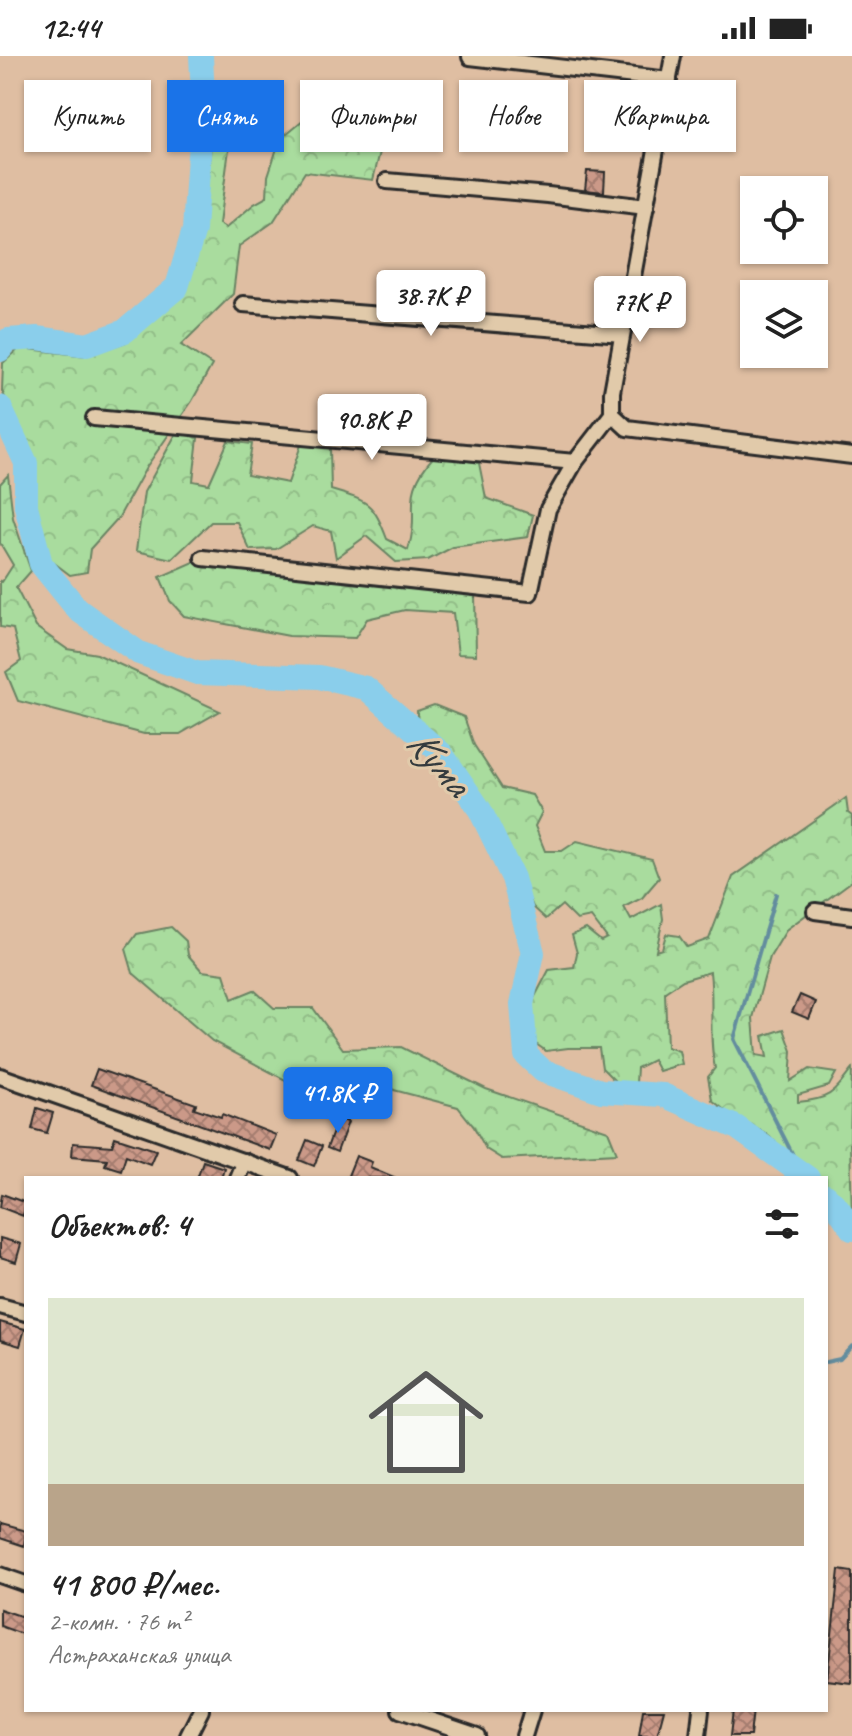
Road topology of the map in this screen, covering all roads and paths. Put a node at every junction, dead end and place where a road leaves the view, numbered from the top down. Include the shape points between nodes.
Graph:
1 (673, 56) edge
2 (470, 57) edge
3 (669, 80) joint
4 (656, 152) edge
5 (387, 181) dead end
6 (646, 207) junction
7 (243, 304) dead end
8 (622, 334) junction
9 (612, 414) junction
10 (94, 418) dead end
11 (852, 456) edge
12 (575, 462) junction
13 (203, 558) dead end
14 (815, 911) dead end
15 (852, 916) edge
16 (0, 1076) edge
17 (244, 1161) junction
18 (238, 1176) edge
19 (285, 1176) edge
20 (0, 1306) edge
21 (24, 1312) edge
22 (0, 1575) edge
23 (24, 1583) edge
24 (200, 1712) edge
25 (406, 1712) edge
26 (531, 1712) edge
27 (701, 1712) edge
28 (188, 1736) edge
29 (477, 1736) edge
30 (524, 1736) edge
31 (698, 1736) edge

1 - 3 street
2 - 3 street
4 - 6 street
5 - 6 street
6 - 8 street
7 - 8 street
8 - 9 street
9 - 11 street via 627,428
9 - 12 street
10 - 12 street
12 - 13 street via 548,509 530,593
14 - 15 street
16 - 17 street
17 - 18 street
17 - 19 street
20 - 21 street
22 - 23 street
24 - 28 street
25 - 29 street
26 - 30 street
27 - 31 street

